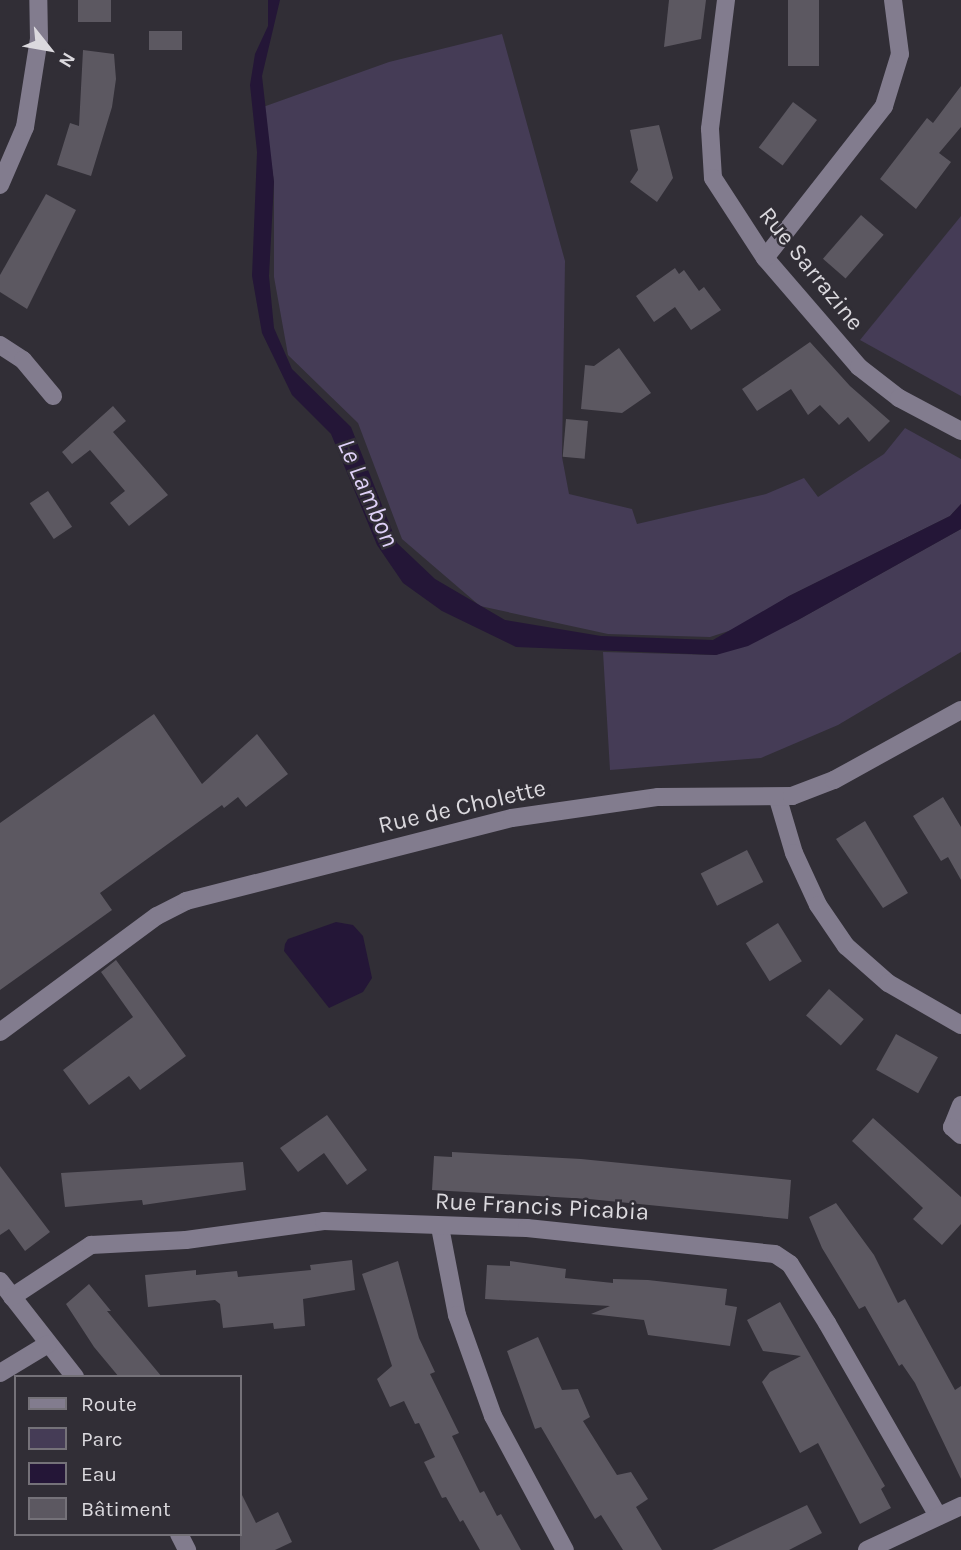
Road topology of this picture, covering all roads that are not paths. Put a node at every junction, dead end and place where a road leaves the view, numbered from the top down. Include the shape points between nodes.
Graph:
1 (38, 0) edge
2 (726, 0) edge
3 (893, 0) edge
4 (0, 185) edge
5 (765, 257) junction
6 (0, 345) edge
7 (53, 396) dead end
8 (961, 431) edge
9 (961, 710) edge
10 (778, 799) junction
11 (961, 1026) edge
12 (0, 1032) edge
13 (961, 1105) edge
14 (961, 1136) edge
15 (440, 1227) junction
16 (0, 1281) edge
17 (12, 1297) junction
18 (48, 1344) junction
19 (0, 1373) edge
20 (73, 1375) edge
21 (961, 1506) edge
22 (938, 1516) junction
23 (565, 1550) edge
24 (867, 1550) edge

1 - 4 street via 39,39 26,127
2 - 5 street, Rue Sarrazine via 710,129 713,178
3 - 5 street via 900,54 884,106
5 - 8 street, Rue Sarrazine via 859,366 899,398
6 - 7 street via 23,360
9 - 10 street, Rue de Cholette via 834,780
10 - 11 street via 794,853 818,905 846,946 888,983
10 - 12 street, Rue de Cholette via 658,797 512,818 206,894 157,916
13 - 14 street via 952,1127
15 - 17 street, Rue Francis Picabia via 324,1221 186,1240 91,1245
15 - 22 street, Rue Francis Picabia via 618,1235 782,1257 868,1390
15 - 23 street via 457,1315 493,1416
16 - 17 street
17 - 18 street
18 - 19 street
18 - 20 street
21 - 22 street
22 - 24 street

